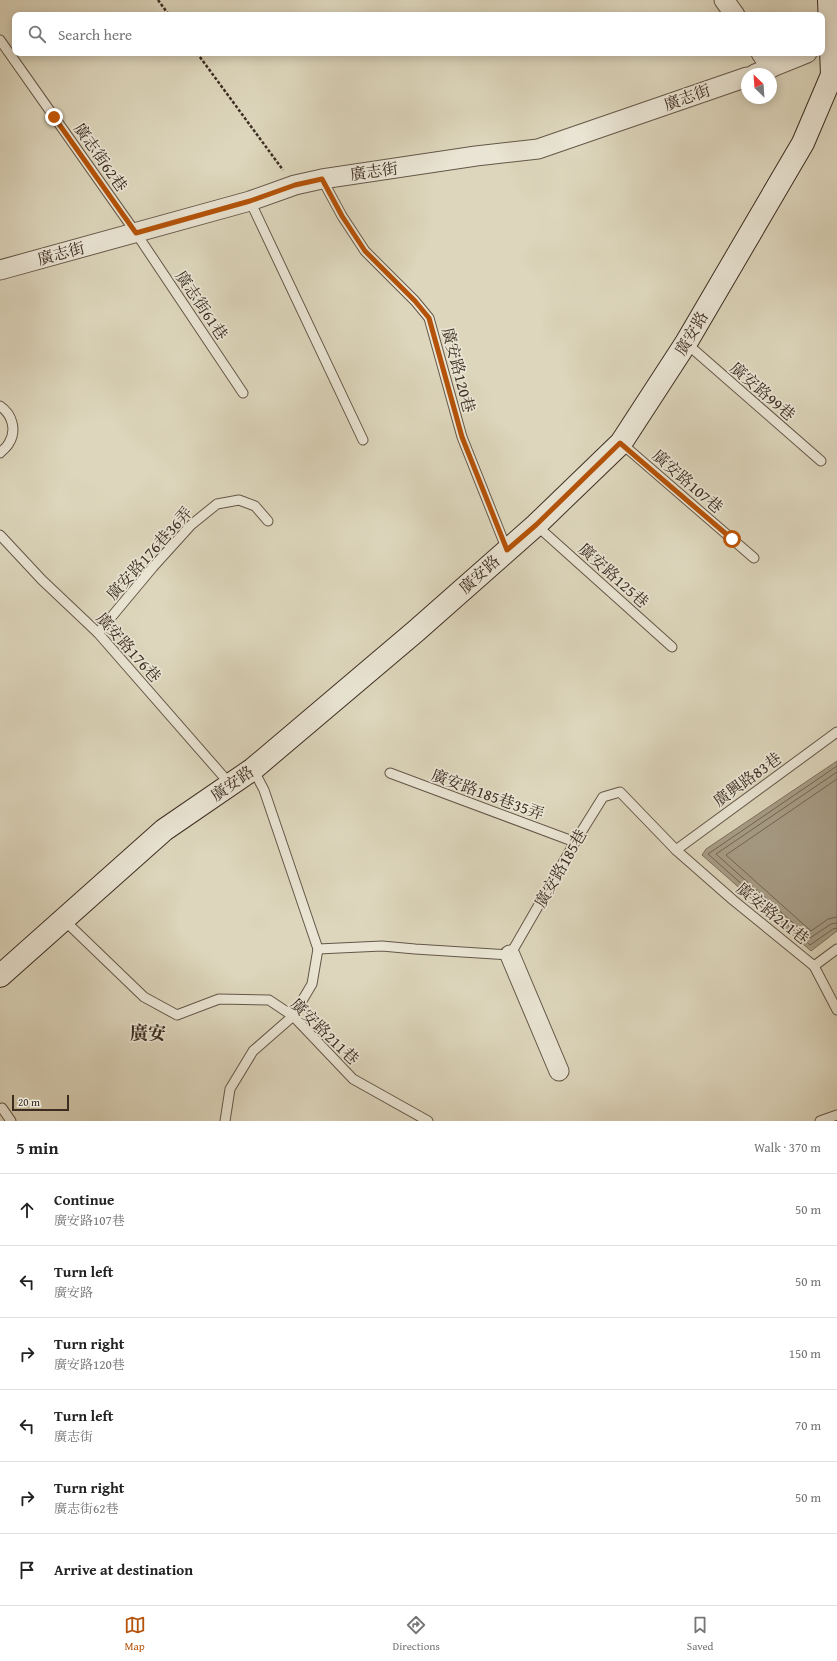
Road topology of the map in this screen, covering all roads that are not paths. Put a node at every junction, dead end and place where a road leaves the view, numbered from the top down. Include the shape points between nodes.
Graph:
1 (724, 0) edge
2 (829, 0) edge
3 (732, 12) edge
4 (0, 40) edge
5 (832, 44) edge
6 (761, 56) edge
7 (800, 56) edge
8 (763, 68) edge
9 (770, 68) edge
10 (741, 79) edge
11 (322, 179) junction
12 (250, 201) junction
13 (136, 233) junction
14 (0, 270) edge
15 (686, 343) junction
16 (243, 393) dead end
17 (0, 406) edge
18 (363, 440) dead end
19 (620, 443) junction
20 (0, 453) edge
21 (821, 461) dead end
22 (268, 521) dead end
23 (536, 525) junction
24 (0, 536) edge
25 (507, 550) junction
26 (754, 558) dead end
27 (98, 633) junction
28 (672, 647) dead end
29 (837, 732) edge
30 (253, 769) junction
31 (390, 773) dead end
32 (230, 784) junction
33 (620, 792) joint
34 (575, 842) junction
35 (676, 850) junction
36 (63, 919) junction
37 (318, 949) junction
38 (837, 949) edge
39 (510, 955) junction
40 (814, 966) junction
41 (0, 976) edge
42 (837, 1010) edge
43 (293, 1016) junction
44 (559, 1071) dead end
45 (2, 1108) dead end
46 (837, 1115) edge
47 (11, 1121) edge
48 (225, 1121) edge
49 (428, 1121) edge
50 (820, 1121) edge

1 - 3 street
2 - 5 street, 廣安路
4 - 13 lane, 廣志街62巷
5 - 15 street, 廣安路 via 832,75 803,143
6 - 8 street
7 - 9 street
10 - 11 street, 廣志街 via 538,150 476,156
11 - 12 street, 廣志街 via 295,185
11 - 25 lane, 廣安路120巷 via 365,251 429,318 462,437
12 - 13 street, 廣志街
12 - 18 lane
13 - 14 street, 廣志街
13 - 16 lane, 廣志街61巷
15 - 19 street, 廣安路
15 - 21 lane, 廣安路99巷
17 - 20 lane via 7,410 14,427 9,443
19 - 23 street, 廣安路
19 - 26 lane, 廣安路107巷
22 - 27 lane, 廣安路176巷36弄 via 255,506 238,500 217,504 191,525
23 - 25 street, 廣安路
23 - 28 lane, 廣安路125巷
24 - 27 lane, 廣安路176巷
25 - 30 street, 廣安路
27 - 32 lane, 廣安路176巷
29 - 35 lane, 廣興路83巷
30 - 32 street, 廣安路
30 - 37 lane via 264,790
31 - 34 lane, 廣安路185巷35弄
32 - 36 street, 廣安路 via 164,830
33 - 34 lane, 廣安路185巷 via 603,797
33 - 35 lane, 廣安路211巷
34 - 39 lane, 廣安路185巷
35 - 40 lane, 廣安路211巷
36 - 41 street, 廣安路
36 - 43 lane, 廣安路211巷 via 144,998 177,1015 219,999 269,1000
37 - 39 lane via 382,946
37 - 43 lane via 312,984
38 - 40 lane
39 - 44 street
40 - 42 lane, 廣安路211巷
43 - 48 lane via 253,1051 230,1089
43 - 49 lane, 廣安路211巷 via 353,1079
45 - 47 lane
46 - 50 lane

